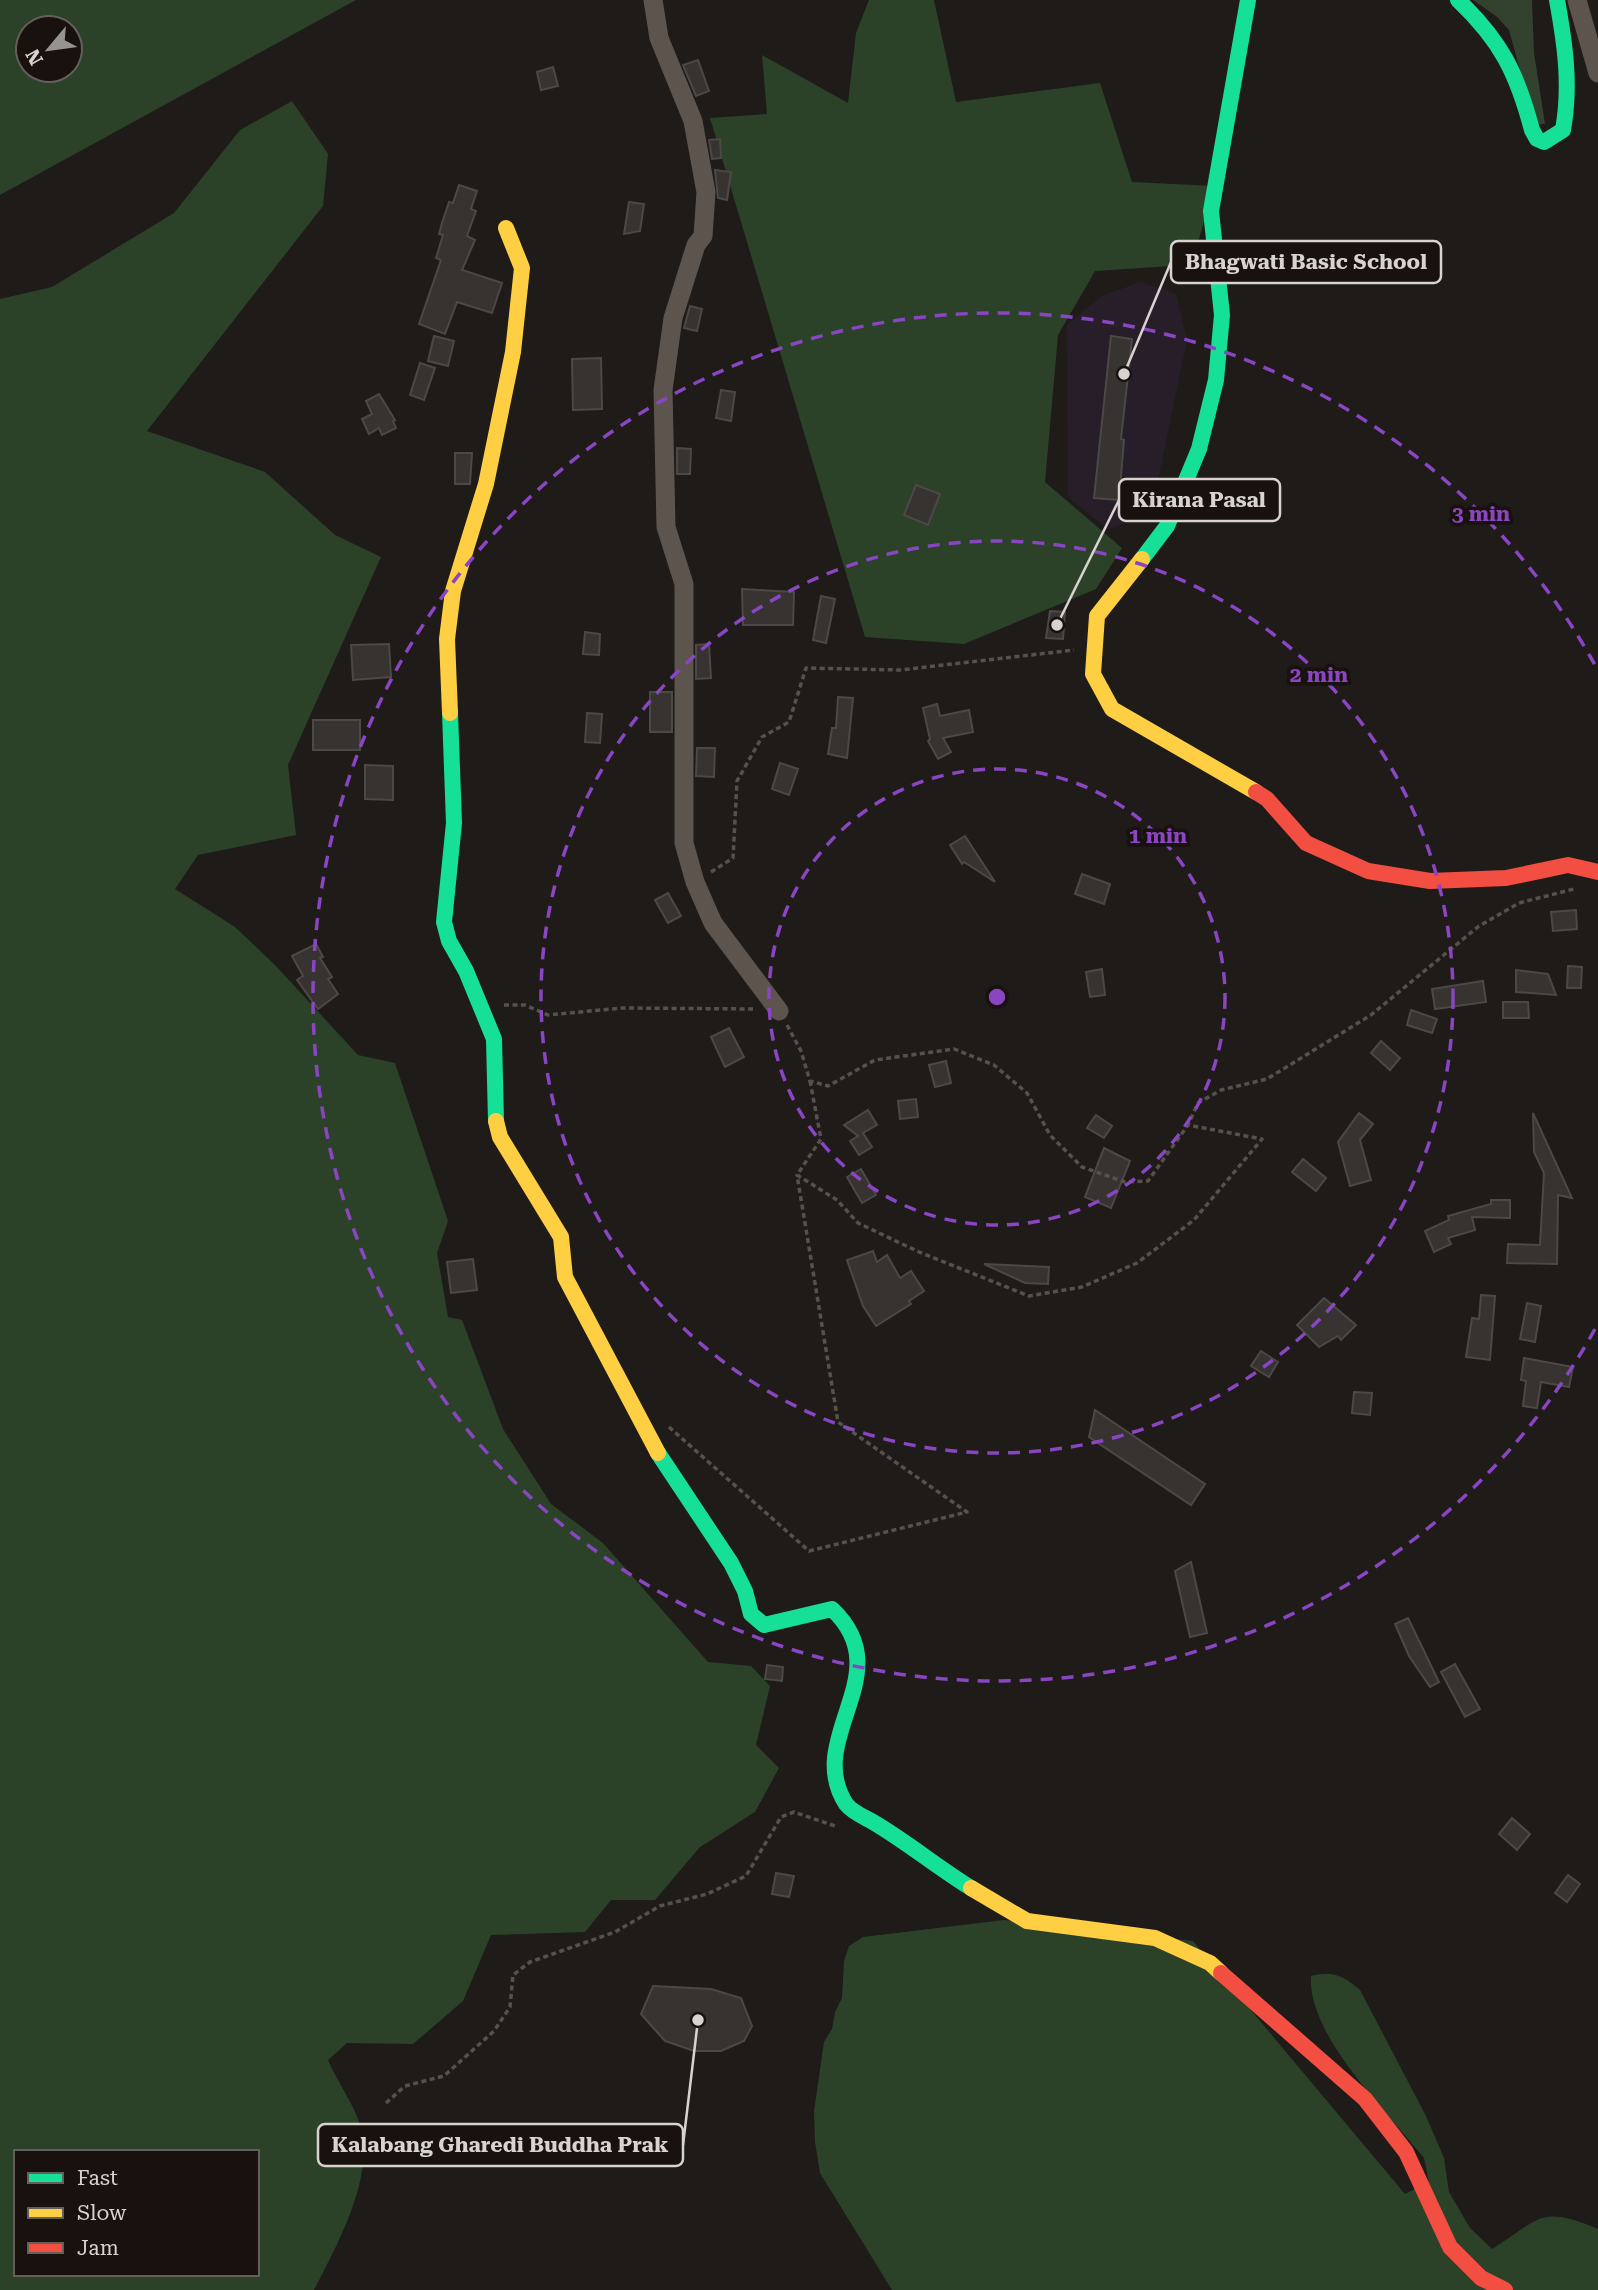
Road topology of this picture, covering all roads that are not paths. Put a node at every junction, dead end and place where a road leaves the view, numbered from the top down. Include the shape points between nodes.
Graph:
1 (653, 0) edge
2 (1248, 0) edge
3 (1458, 0) edge
4 (1557, 0) edge
5 (1577, 0) edge
6 (1598, 73) edge
7 (506, 228) dead end
8 (1598, 872) edge
9 (779, 1011) road end
10 (1505, 2290) edge

1 - 9 street via 659,38 693,121 706,192 703,236 673,318 663,390 666,527 684,584 684,843 695,882 723,940
2 - 8 street via 1211,211 1222,315 1216,380 1199,449 1172,515 1097,615 1093,674 1112,709 1267,799 1306,844 1368,871 1430,881 1506,878 1568,864
3 - 4 street via 1488,26 1509,56 1532,130 1544,142 1563,130 1570,97
5 - 6 street
7 - 10 street via 522,268 513,352 486,485 453,591 447,639 454,823 444,922 494,1039 495,1115 500,1138 561,1237 565,1277 650,1441 731,1563 751,1614 764,1625 782,1624 832,1609 849,1625 858,1646 854,1691 833,1756 836,1784 848,1807 1027,1921 1154,1938 1210,1963 1365,2099 1406,2152 1450,2247 1480,2278

